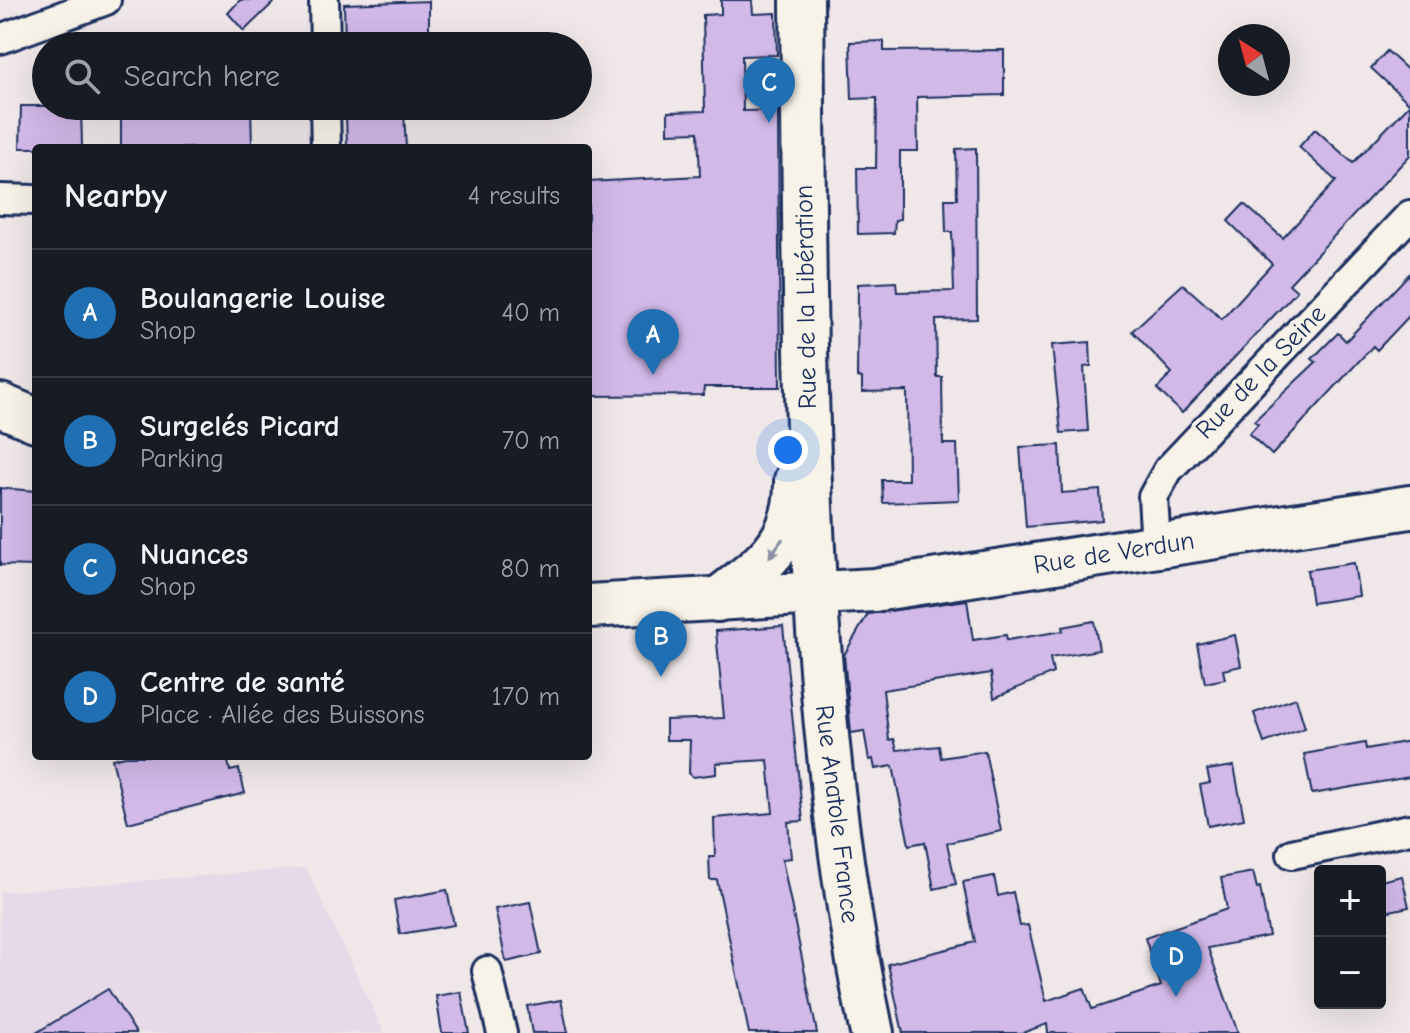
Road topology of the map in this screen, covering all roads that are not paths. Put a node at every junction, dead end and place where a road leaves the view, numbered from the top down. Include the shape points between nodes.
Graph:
1 (106, 0) edge
2 (324, 0) edge
3 (802, 0) edge
4 (325, 32) edge
5 (0, 39) edge
6 (325, 120) edge
7 (326, 144) edge
8 (0, 199) edge
9 (32, 200) edge
10 (1410, 215) edge
11 (0, 405) edge
12 (32, 418) edge
13 (809, 421) junction
14 (1410, 507) edge
15 (1156, 546) junction
16 (817, 593) junction
17 (717, 600) junction
18 (592, 606) edge
19 (1410, 829) edge
20 (1292, 854) dead end
21 (487, 971) dead end
22 (502, 1033) edge
23 (872, 1033) edge

1 - 5 street
2 - 4 street
3 - 13 main road, Rue de la Libération
6 - 7 street
8 - 9 street
10 - 15 street, Rue de la Seine via 1168,470 1153,497
11 - 12 main road
13 - 16 main road, Rue de la Libération
13 -> 17 main road via 787,532 773,555
14 - 15 main road, Rue de Verdun
15 - 16 main road, Rue de Verdun via 896,587
16 - 17 main road, Rue de Verdun
16 - 23 main road, Rue Anatole France via 818,657 840,859
17 - 18 main road, Rue de Verdun
19 - 20 street
21 - 22 street

